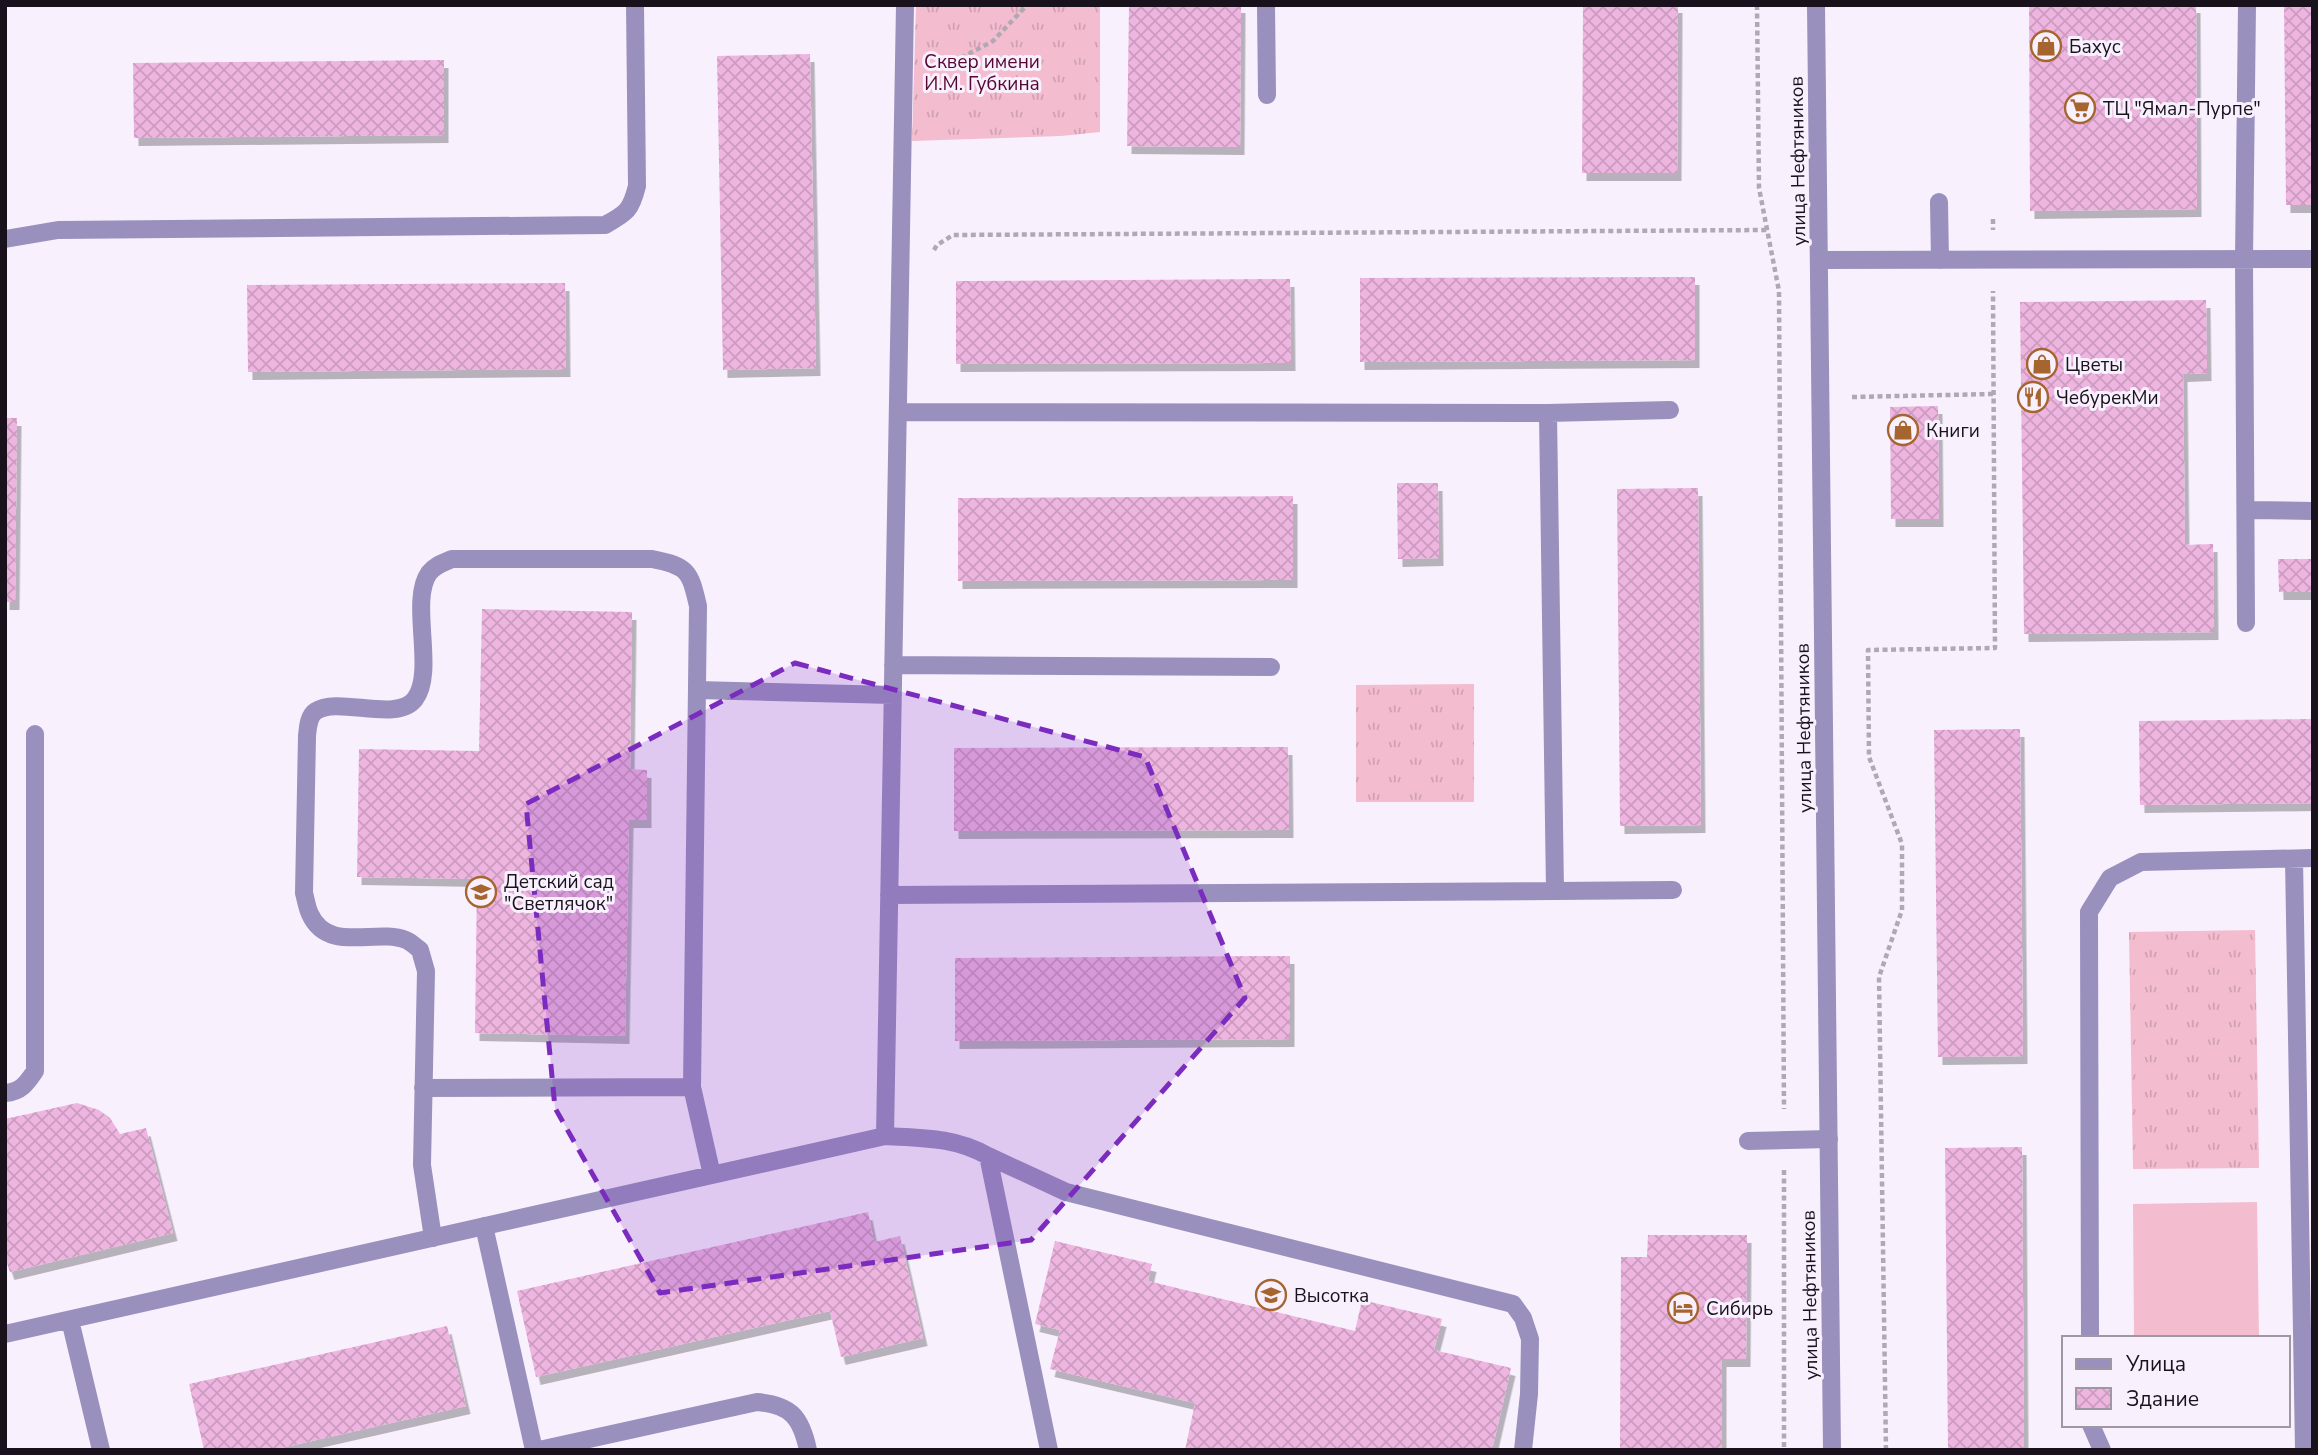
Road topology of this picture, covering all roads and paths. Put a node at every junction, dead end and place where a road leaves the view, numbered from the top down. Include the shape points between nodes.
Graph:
1 (635, 5) edge
2 (905, 5) edge
3 (1027, 5) edge
4 (1266, 5) edge
5 (1757, 5) edge
6 (1816, 5) edge
7 (2246, 5) edge
8 (904, 61) junction
9 (1267, 95) dead end
10 (1939, 202) dead end
11 (1993, 219) dead end
12 (1767, 230) junction
13 (5, 239) edge
14 (931, 255) dead end
15 (2313, 259) edge
16 (1819, 260) junction
17 (1940, 260) junction
18 (1993, 260) junction
19 (2244, 260) junction
20 (1993, 394) junction
21 (1852, 397) dead end
22 (1670, 410) dead end
23 (898, 412) junction
24 (1548, 413) junction
25 (2247, 510) junction
26 (2313, 510) edge
27 (2246, 623) dead end
28 (893, 665) junction
29 (1272, 667) dead end
30 (698, 690) junction
31 (893, 695) junction
32 (35, 734) dead end
33 (2313, 858) edge
34 (2294, 859) junction
35 (1673, 890) dead end
36 (1555, 891) junction
37 (889, 895) junction
38 (423, 1087) junction
39 (692, 1087) junction
40 (5, 1093) edge
41 (885, 1136) junction
42 (1829, 1139) junction
43 (1784, 1140) junction
44 (1748, 1141) dead end
45 (988, 1156) junction
46 (2306, 1171) edge
47 (712, 1175) junction
48 (484, 1226) junction
49 (433, 1238) junction
50 (70, 1320) junction
51 (5, 1334) edge
52 (2090, 1336) edge
53 (2308, 1412) edge
54 (2092, 1427) edge
55 (101, 1450) edge
56 (537, 1450) edge
57 (808, 1450) edge
58 (1049, 1450) edge
59 (1523, 1450) edge
60 (1784, 1450) edge
61 (1832, 1450) edge
62 (1886, 1450) edge
63 (2102, 1450) edge
64 (2304, 1450) edge

1 - 13 street via 637,186 625,214 605,225 58,230
2 - 8 street
3 - 8 path via 993,41 957,60
4 - 9 street
5 - 12 path via 1759,188
6 - 16 street, улица Нефтяников
7 - 19 street
8 - 23 street
10 - 17 street
11 - 18 path
12 - 14 path via 953,235 936,245
12 - 43 path via 1779,291
15 - 19 street
16 - 17 street
16 - 42 street, улица Нефтяников
17 - 18 street
18 - 19 street
18 - 20 path
19 - 25 street
20 - 21 path
20 - 62 path via 1995,648 1868,650 1869,757 1902,844 1902,910 1879,977
22 - 24 street
23 - 24 street
23 - 28 street
24 - 36 street
25 - 26 street
25 - 27 street
28 - 29 street
28 - 31 street
30 - 31 street
30 - 38 street via 698,606 692,579 678,564 652,559 452,559 427,575 422,681 416,699 393,709 329,707 316,711 309,720 304,893 310,915 322,930 338,937 397,938 420,950 426,971
30 - 39 street
31 - 37 street
32 - 40 street via 34,1071 26,1085
33 - 34 street
34 - 46 street
34 - 52 street via 2141,862 2110,877 2089,912
35 - 36 street
36 - 37 street
37 - 41 street
38 - 39 street
38 - 49 street via 422,1165
39 - 47 street
41 - 45 street via 952,1140
41 - 47 street
42 - 43 street
42 - 61 street, улица Нефтяников
43 - 44 street
43 - 60 path
45 - 58 street
45 - 59 street via 1066,1192 1513,1304 1530,1339
46 - 53 street
47 - 48 street
48 - 49 street
48 - 56 street
49 - 50 street
50 - 51 street
50 - 55 street
53 - 64 street
54 - 63 street
56 - 57 street via 757,1402 776,1403 791,1413 804,1431

